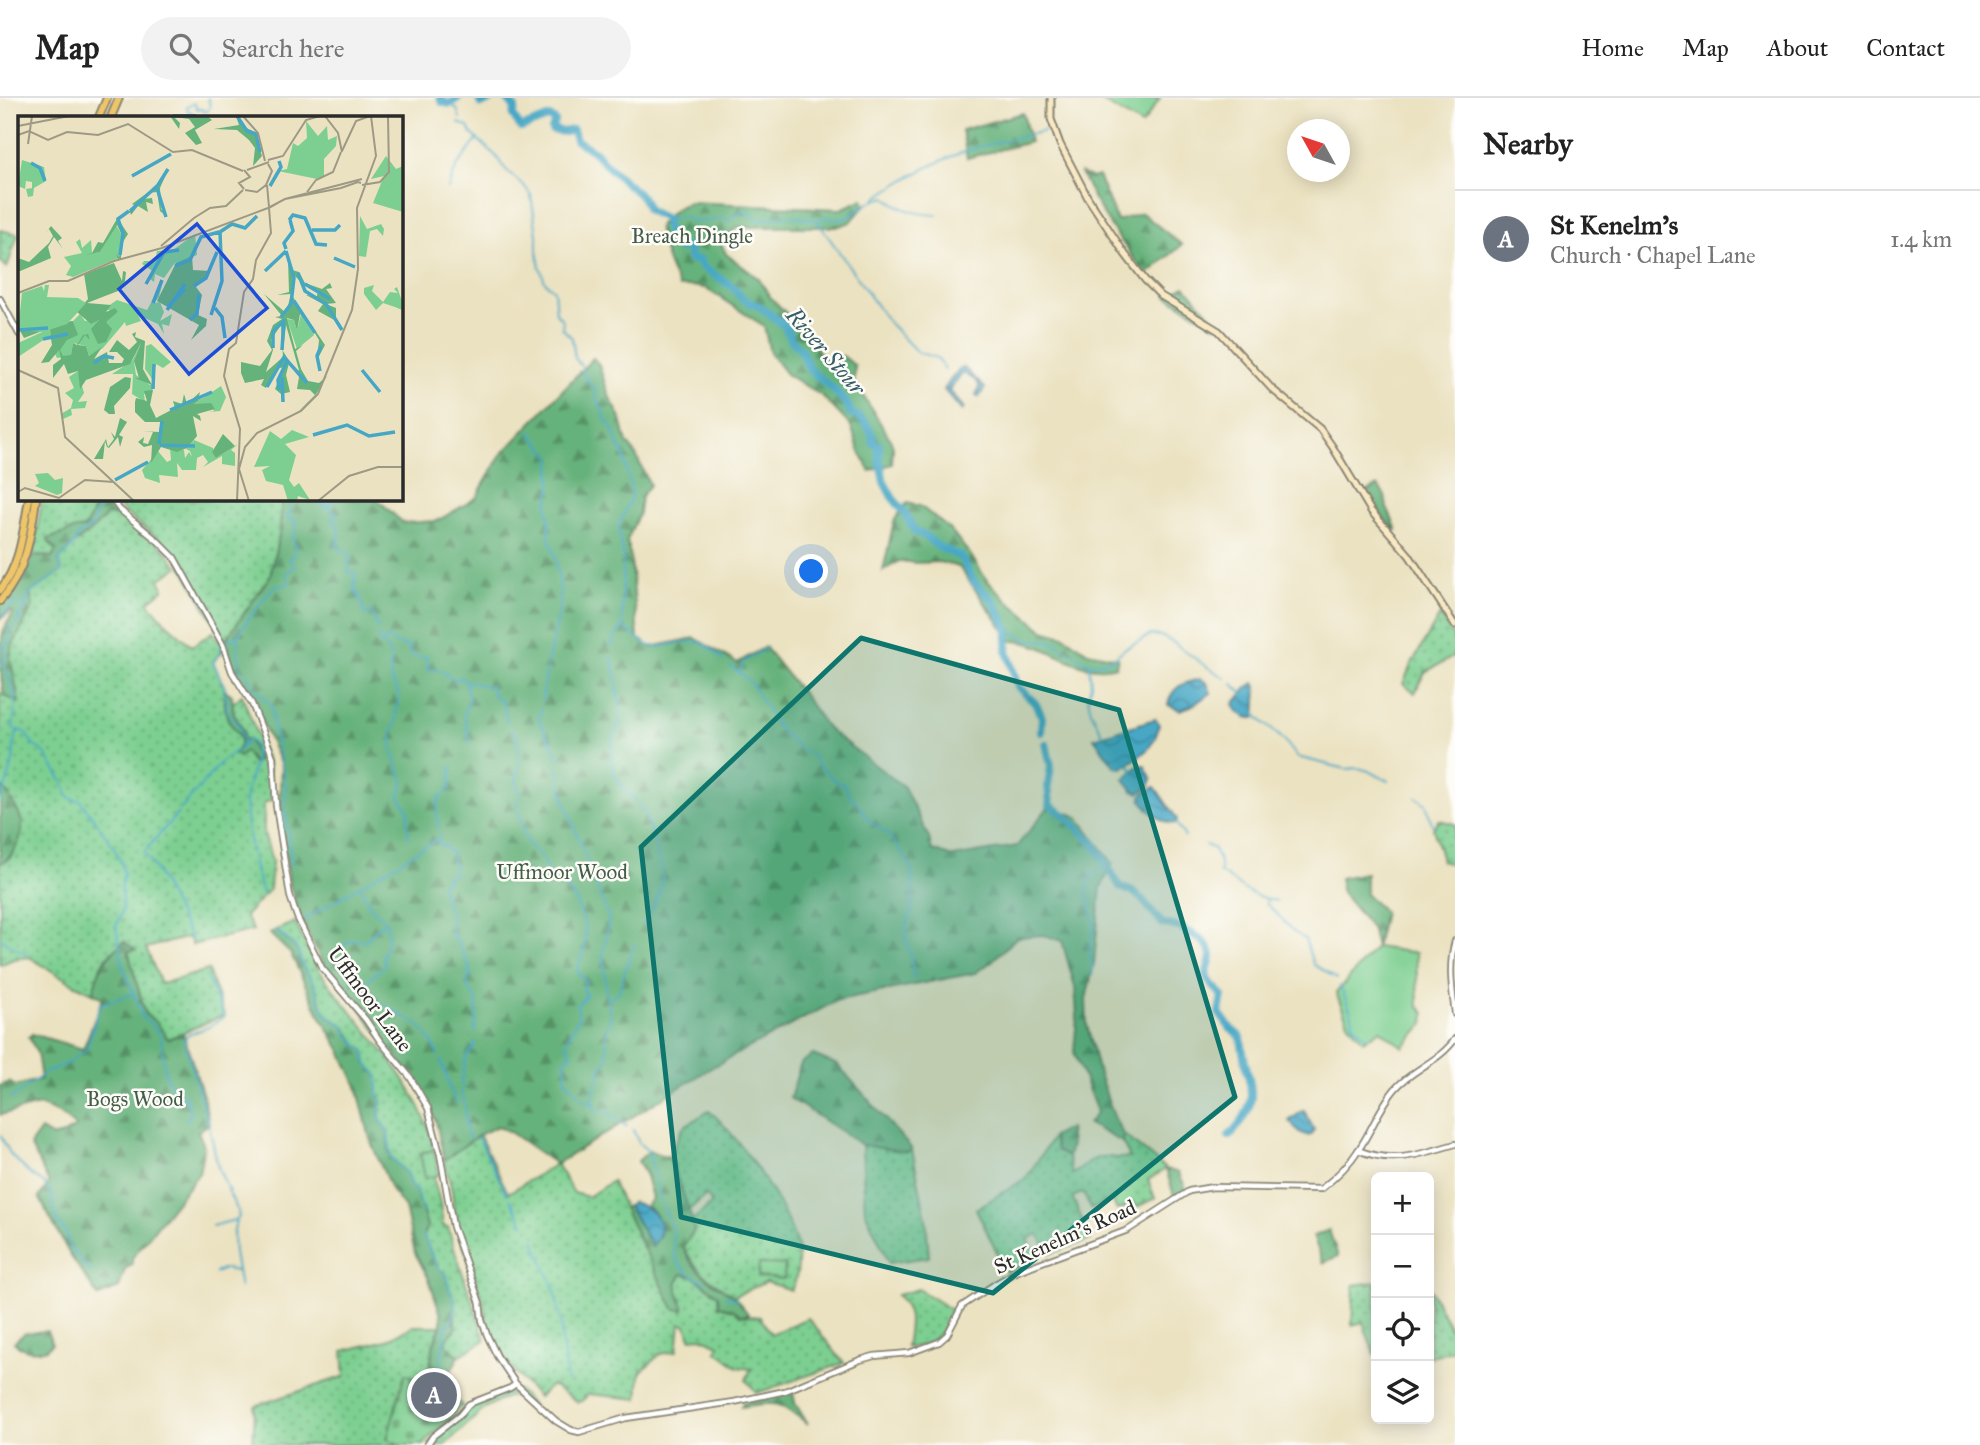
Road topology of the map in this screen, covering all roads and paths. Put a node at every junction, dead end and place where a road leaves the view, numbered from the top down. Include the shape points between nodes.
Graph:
1 (107, 98) edge
2 (119, 98) edge
3 (1051, 98) edge
4 (99, 116) edge
5 (111, 116) edge
6 (0, 299) edge
7 (18, 332) edge
8 (29, 500) edge
9 (36, 500) edge
10 (113, 500) edge
11 (0, 590) edge
12 (0, 601) edge
13 (1455, 625) edge
14 (1455, 941) edge
15 (1455, 1014) edge
16 (1455, 1039) edge
17 (1455, 1144) edge
18 (1358, 1150) junction
19 (518, 1386) junction
20 (427, 1445) edge

1 - 4 highway
2 - 5 highway
3 - 13 main road via 1051,119 1060,145 1125,254 1161,296 1219,331 1272,389 1320,429 1371,511 1409,555
6 - 7 street
8 - 11 highway via 17,560
9 - 12 highway via 26,557 16,581
10 - 19 street, Uffmoor Lane via 174,557 252,704 273,757 293,908 322,968 410,1077 428,1108 453,1227 482,1320 497,1356
14 - 15 street via 1451,991
16 - 18 street, St Kenelm's Road via 1394,1091
17 - 18 street via 1397,1158
18 - 19 street, St Kenelm's Road via 1321,1189 1213,1187 1183,1193 1128,1230 1018,1271 978,1295 962,1306 939,1342 909,1353 860,1360 785,1391 626,1418 579,1432 556,1421
19 - 20 street via 468,1404

